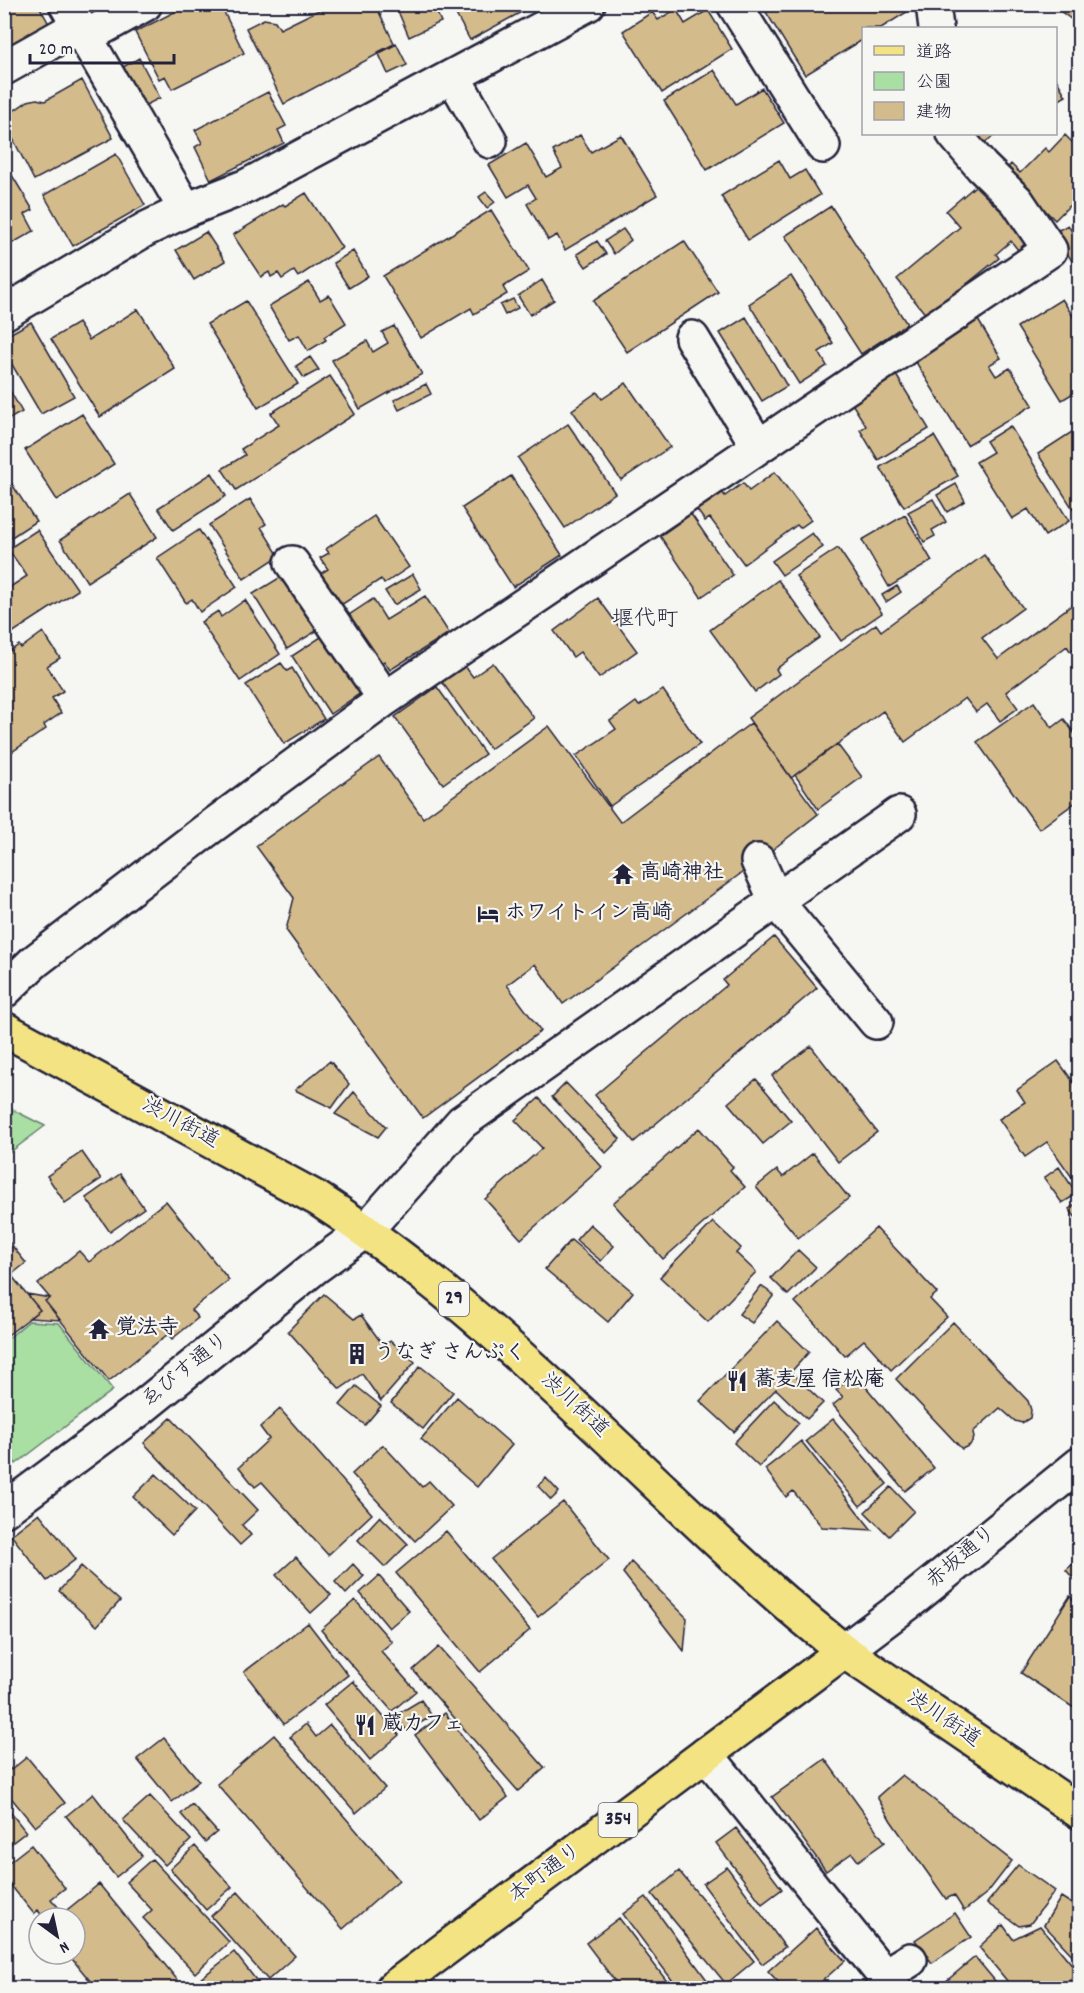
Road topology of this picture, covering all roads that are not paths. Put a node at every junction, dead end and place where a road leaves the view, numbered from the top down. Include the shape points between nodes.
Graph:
1 (145, 4) edge
2 (588, 4) edge
3 (734, 4) edge
4 (933, 4) edge
5 (77, 22) edge
6 (936, 27) edge
7 (4, 68) edge
8 (454, 78) junction
9 (955, 135) edge
10 (489, 141) dead end
11 (823, 146) dead end
12 (186, 210) junction
13 (4, 314) edge
14 (692, 338) dead end
15 (758, 446) junction
16 (292, 563) dead end
17 (385, 699) junction
18 (899, 814) dead end
19 (758, 861) dead end
20 (776, 902) junction
21 (4, 991) edge
22 (876, 1022) dead end
23 (4, 1029) edge
24 (366, 1230) junction
25 (1080, 1464) edge
26 (4, 1510) edge
27 (844, 1651) junction
28 (706, 1754) junction
29 (1080, 1812) edge
30 (896, 1975) edge
31 (393, 1989) edge

1 - 5 street
2 - 8 street
3 - 11 street
4 - 6 street
5 - 7 street
5 - 12 street
8 - 10 street
8 - 12 street via 246,186
9 - 15 street via 1017,201 1050,250
12 - 13 street via 146,229
14 - 15 street
15 - 17 street
16 - 17 street
17 - 21 street via 33,962
18 - 20 street, ゑびす通り
19 - 20 street
20 - 22 street
20 - 24 street, ゑびす通り via 462,1122
23 - 24 main road, 渋川街道 / 29 via 318,1199
24 - 26 street, ゑびす通り via 140,1409
24 - 27 main road, 渋川街道 / 29 via 541,1374 771,1590
25 - 27 street, 赤坂通り
27 - 28 main road, 本町通り / 354
27 - 29 main road, 渋川街道
28 - 30 street
28 - 31 main road, 本町通り / 354

